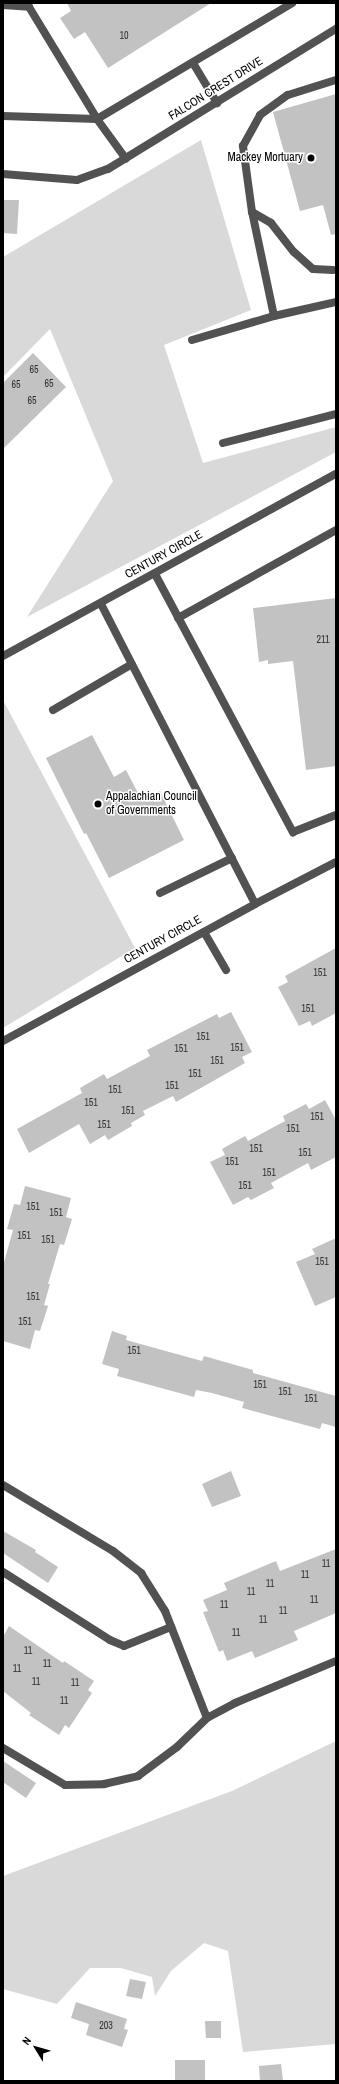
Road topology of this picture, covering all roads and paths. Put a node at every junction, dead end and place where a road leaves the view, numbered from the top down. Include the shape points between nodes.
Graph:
1 (292, 3) edge
2 (3, 5) edge
3 (336, 29) edge
4 (192, 63) junction
5 (336, 80) edge
6 (217, 102) junction
7 (3, 116) edge
8 (97, 119) junction
9 (126, 159) junction
10 (3, 174) edge
11 (252, 212) junction
12 (333, 270) dead end
13 (336, 302) edge
14 (274, 316) junction
15 (192, 340) dead end
16 (336, 414) edge
17 (223, 443) dead end
18 (336, 474) edge
19 (336, 530) edge
20 (155, 574) junction
21 (101, 604) junction
22 (178, 618) junction
23 (3, 656) edge
24 (132, 664) junction
25 (52, 710) dead end
26 (336, 815) edge
27 (232, 858) junction
28 (336, 862) edge
29 (160, 893) dead end
30 (255, 904) junction
31 (204, 932) junction
32 (226, 970) dead end
33 (3, 1041) edge
34 (3, 1485) edge
35 (3, 1572) edge
36 (171, 1626) junction
37 (336, 1661) edge
38 (207, 1718) junction
39 (3, 1748) edge

1 - 4 street
2 - 8 street via 29,7
3 - 6 street, FALCON CREST DRIVE
4 - 6 street
4 - 8 street
5 - 11 street via 288,95 260,115 243,146
6 - 9 street, FALCON CREST DRIVE
7 - 8 street
8 - 9 street
9 - 10 street, FALCON CREST DRIVE via 108,169 77,180
11 - 12 street via 271,223 294,252 313,268
11 - 14 street
13 - 14 street
14 - 15 street
16 - 17 street
18 - 20 street, CENTURY CIRCLE
19 - 22 street
20 - 21 street, CENTURY CIRCLE
20 - 22 street
21 - 23 street, CENTURY CIRCLE
21 - 24 street
22 - 26 street via 293,832
24 - 25 street
24 - 27 street
27 - 29 street
27 - 30 street
28 - 30 street, CENTURY CIRCLE
30 - 31 street, CENTURY CIRCLE
31 - 32 street
31 - 33 street, CENTURY CIRCLE
34 - 36 street via 113,1552 141,1573 165,1611
35 - 36 street via 110,1640 124,1646
36 - 38 street
37 - 38 street via 235,1703
38 - 39 street via 177,1747 138,1776 104,1784 66,1785

